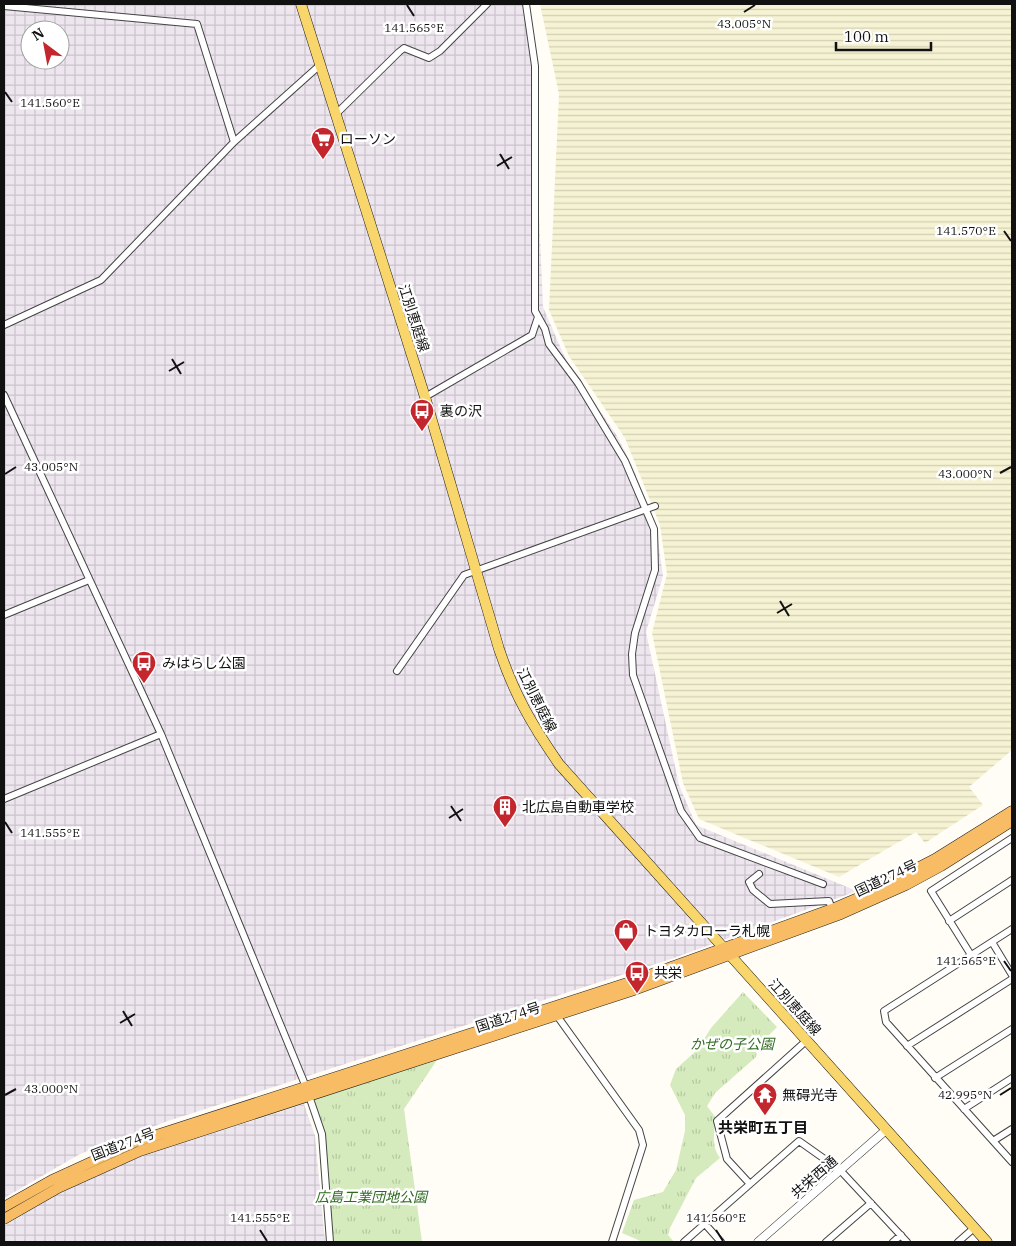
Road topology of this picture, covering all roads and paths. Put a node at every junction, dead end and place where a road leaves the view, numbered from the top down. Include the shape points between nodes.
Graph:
1 (301, 4) edge
2 (487, 4) edge
3 (526, 4) edge
4 (4, 6) edge
5 (320, 65) junction
6 (335, 115) junction
7 (234, 142) junction
8 (538, 317) junction
9 (4, 325) edge
10 (4, 394) edge
11 (425, 397) junction
12 (655, 506) dead end
13 (646, 508) junction
14 (476, 570) junction
15 (90, 580) junction
16 (4, 615) edge
17 (397, 671) dead end
18 (161, 734) junction
19 (4, 799) edge
20 (1012, 811) edge
21 (1012, 821) edge
22 (1012, 838) edge
23 (759, 874) dead end
24 (1012, 880) edge
25 (823, 884) dead end
26 (832, 908) junction
27 (949, 921) junction
28 (1012, 930) edge
29 (992, 942) junction
30 (721, 948) junction
31 (971, 955) junction
32 (729, 957) junction
33 (1012, 975) edge
34 (1012, 979) edge
35 (554, 1012) junction
36 (1012, 1029) edge
37 (806, 1041) junction
38 (907, 1046) junction
39 (935, 1078) junction
40 (1012, 1078) edge
41 (308, 1092) junction
42 (964, 1110) junction
43 (1012, 1129) edge
44 (886, 1130) junction
45 (993, 1141) junction
46 (1012, 1162) edge
47 (840, 1170) junction
48 (750, 1184) junction
49 (871, 1203) junction
50 (4, 1208) edge
51 (4, 1219) edge
52 (705, 1224) junction
53 (974, 1228) junction
54 (900, 1235) junction
55 (330, 1242) edge
56 (612, 1242) edge
57 (684, 1242) edge
58 (721, 1242) edge
59 (758, 1242) edge
60 (826, 1242) edge
61 (893, 1242) edge
62 (907, 1242) edge
63 (958, 1242) edge
64 (987, 1242) edge

1 - 5 main road, 江別恵庭線
2 - 6 street via 429,58 404,48
3 - 8 street via 536,66 535,311
4 - 7 street via 197,24
5 - 6 main road, 江別恵庭線
5 - 7 street
6 - 11 main road, 江別恵庭線
7 - 9 street via 101,280
8 - 11 street via 532,335
8 - 13 street via 549,344 578,383 626,460
10 - 15 street
11 - 14 main road, 江別恵庭線
12 - 13 street
13 - 14 street
13 - 25 street via 654,529 655,570 635,633 633,675 681,811 700,838
14 - 17 street via 464,575
14 - 30 main road, 江別恵庭線 via 511,684 530,722 558,764
15 - 16 street
15 - 18 street
18 - 19 street
18 - 41 street
20 - 26 highway, 国道274号 via 935,859
21 - 32 highway, 国道274号 via 906,886
22 - 27 street via 931,891
23 - 26 street via 749,882 753,890 770,904 829,901
24 - 27 street
26 - 30 highway, 国道274号
27 - 31 street
28 - 29 street
29 - 31 street
29 - 33 street
30 - 32 main road, 江別恵庭線
30 - 35 highway, 国道274号
31 - 38 street via 884,1011 886,1022
32 - 35 highway, 国道274号
32 - 37 main road, 江別恵庭線
34 - 38 street
35 - 41 highway, 国道274号
35 - 56 street via 639,1130 642,1145
36 - 39 street
37 - 44 main road, 江別恵庭線
37 - 48 street via 717,1121 727,1159
38 - 39 street
39 - 42 street
40 - 42 street
41 - 50 highway, 国道274号 via 135,1142 52,1180
41 - 51 highway, 国道274号 via 140,1151 58,1188
41 - 55 street via 322,1134
42 - 45 street
43 - 45 street
44 - 47 street, 共栄西通
44 - 53 main road, 江別恵庭線
45 - 46 street
47 - 48 street via 799,1141
47 - 49 street
47 - 59 street, 共栄西通
48 - 52 street
49 - 54 street
49 - 60 street
52 - 57 street
52 - 58 street
53 - 63 street
53 - 64 main road, 江別恵庭線
54 - 61 street
54 - 62 street

